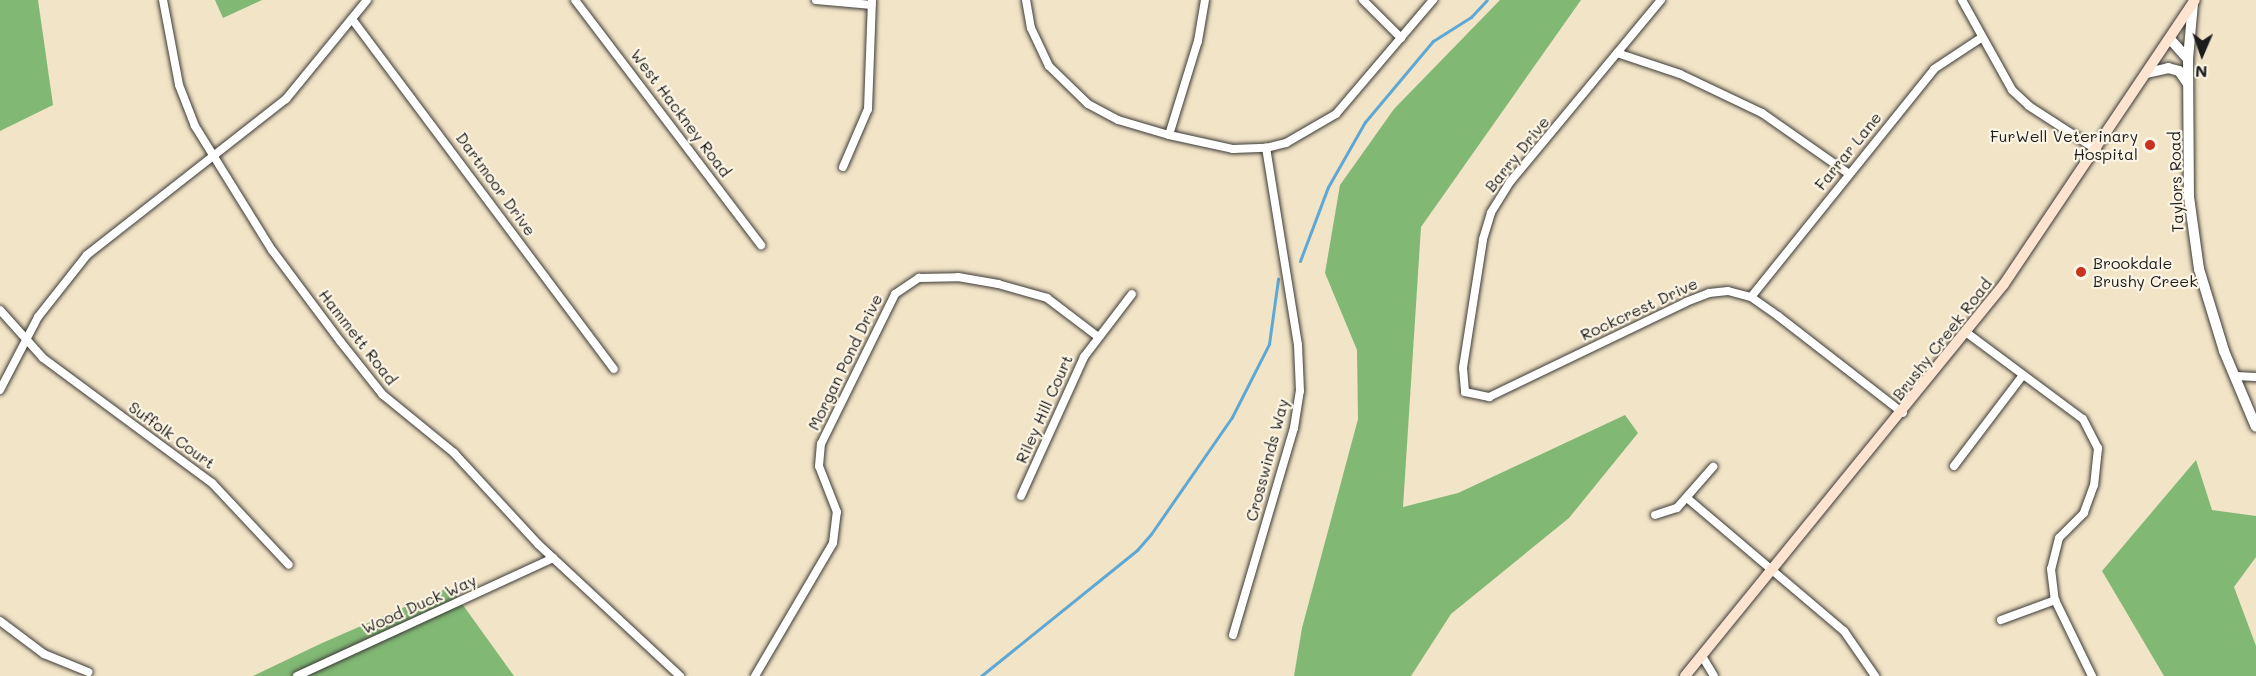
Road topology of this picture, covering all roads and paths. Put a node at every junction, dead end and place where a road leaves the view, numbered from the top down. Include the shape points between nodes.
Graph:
1 (163, 0) edge
2 (367, 0) edge
3 (575, 0) edge
4 (816, 0) edge
5 (1026, 0) edge
6 (1205, 0) edge
7 (1363, 0) edge
8 (1433, 0) edge
9 (1661, 0) edge
10 (1962, 0) edge
11 (872, 2) edge
12 (2194, 2) edge
13 (352, 19) junction
14 (1401, 38) junction
15 (1981, 38) junction
16 (2170, 39) junction
17 (1617, 53) junction
18 (2188, 59) junction
19 (2147, 73) junction
20 (2188, 85) junction
21 (1168, 135) junction
22 (1266, 148) junction
23 (2097, 150) junction
24 (213, 157) junction
25 (843, 167) dead end
26 (1849, 174) junction
27 (761, 245) dead end
28 (1132, 294) dead end
29 (1751, 297) junction
30 (0, 310) edge
31 (1968, 333) junction
32 (1097, 336) junction
33 (26, 340) junction
34 (614, 369) dead end
35 (2023, 375) junction
36 (2235, 376) junction
37 (2256, 377) edge
38 (0, 390) edge
39 (1500, 392) joint
40 (1903, 413) junction
41 (2256, 427) edge
42 (1954, 466) dead end
43 (1713, 467) dead end
44 (1021, 496) dead end
45 (1687, 498) junction
46 (1655, 515) dead end
47 (553, 558) junction
48 (289, 566) dead end
49 (1774, 568) junction
50 (2055, 600) junction
51 (2001, 620) dead end
52 (0, 621) edge
53 (1233, 635) dead end
54 (1702, 656) junction
55 (88, 672) dead end
56 (297, 676) edge
57 (680, 676) edge
58 (755, 676) edge
59 (1685, 676) edge
60 (1714, 676) edge
61 (1875, 676) edge
62 (2092, 676) edge

1 - 24 street, Hammett Road via 169,43 186,108
2 - 13 street
3 - 27 street, West Hackney Road
4 - 11 street
5 - 21 street via 1040,51 1074,94 1102,112
6 - 21 street via 1198,41
7 - 14 street
8 - 14 street
9 - 17 street, Barry Drive
10 - 15 street
11 - 25 street via 868,109
12 - 16 main road, Brushy Creek Road
12 - 18 street, Taylors Road
13 - 24 street via 286,99
13 - 34 street, Dartmoor Drive
14 - 22 street via 1336,114 1297,138
15 - 23 street via 2003,79 2022,100
15 - 26 street, Farrar Lane via 1939,64
16 - 18 street
16 - 19 main road, Brushy Creek Road
17 - 26 street via 1680,74 1762,113
17 - 39 street, Barry Drive via 1510,182 1486,227 1463,384 1470,395 1481,398
18 - 20 street, Taylors Road
19 - 20 street via 2168,68 2179,71
19 - 23 main road, Brushy Creek Road
20 - 36 street, Taylors Road via 2193,238 2207,299
21 - 22 street via 1215,148
22 - 53 street, Crosswinds Way via 1298,345 1300,391 1294,428
23 - 31 main road, Brushy Creek Road
24 - 33 street via 87,255 52,296
24 - 47 street, Hammett Road via 285,268 375,386 454,453
26 - 29 street, Farrar Lane
28 - 32 street, Riley Hill Court
29 - 39 street, Rockcrest Drive via 1721,291 1701,295
29 - 40 street, Rockcrest Drive
30 - 33 street, Suffolk Court
31 - 35 street
31 - 40 main road, Brushy Creek Road
32 - 44 street, Riley Hill Court
32 - 58 street, Morgan Pond Drive via 1047,298 998,284 958,277 919,278 895,294 821,444 819,466 837,512 833,543
33 - 38 street
33 - 48 street, Suffolk Court via 43,358 212,483
35 - 42 street
35 - 50 street via 2083,419 2098,448 2094,485 2084,513 2059,538 2051,569
36 - 37 street
36 - 41 street, Taylors Road
40 - 49 main road, Brushy Creek Road
43 - 45 street
45 - 46 street via 1674,510
45 - 49 street
47 - 56 street, Wood Duck Way
47 - 57 street, Hammett Road
49 - 54 main road, Brushy Creek Road
49 - 61 street via 1844,631
50 - 51 street
50 - 62 street
52 - 55 street via 44,654
54 - 59 main road, Brushy Creek Road
54 - 60 street

